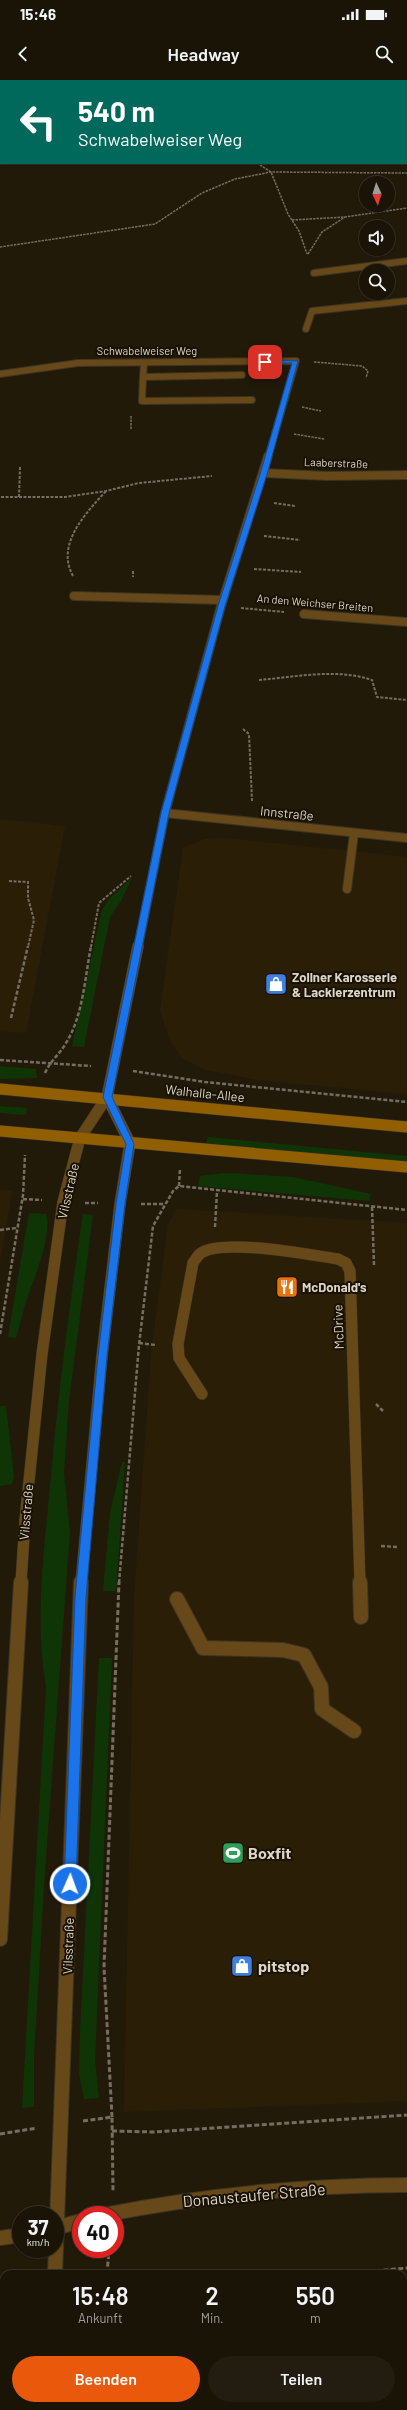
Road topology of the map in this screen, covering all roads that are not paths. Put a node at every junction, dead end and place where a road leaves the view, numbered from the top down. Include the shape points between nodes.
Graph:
1 (407, 261) edge
2 (314, 273) dead end
3 (407, 301) edge
4 (306, 329) dead end
5 (296, 361) joint
6 (144, 362) junction
7 (0, 374) edge
8 (242, 375) dead end
9 (143, 377) junction
10 (252, 400) dead end
11 (264, 473) junction
12 (407, 475) edge
13 (74, 596) dead end
14 (222, 603) junction
15 (304, 614) road end
16 (407, 622) edge
17 (165, 813) junction
18 (354, 833) junction
19 (407, 838) edge
20 (347, 889) dead end
21 (0, 1089) edge
22 (107, 1097) junction
23 (407, 1126) edge
24 (0, 1131) edge
25 (80, 1138) junction
26 (130, 1144) junction
27 (407, 1167) edge
28 (202, 1394) dead end
29 (177, 1599) dead end
30 (361, 1617) dead end
31 (354, 1731) dead end
32 (0, 1939) edge
33 (407, 2185) edge
34 (57, 2206) edge
35 (124, 2211) edge
36 (12, 2236) edge
37 (0, 2238) edge
38 (55, 2258) edge
39 (55, 2270) edge

1 - 2 street
3 - 4 street via 312,312
5 - 6 street, Schwabelweiser Weg
5 - 11 street, Vilsstraße
6 - 7 street, Schwabelweiser Weg via 78,363
6 - 9 street
8 - 9 street
9 - 10 street via 142,401
11 - 12 street, Laaberstraße via 327,476
11 - 14 street, Vilsstraße
13 - 14 street
14 - 17 street, Vilsstraße
15 - 16 street, An den Weichser Breiten
17 - 18 street, Innstraße
17 - 22 street, Vilsstraße
18 - 19 street, Innstraße
18 - 20 street
21 - 22 main road, Walhalla-Allee
22 - 23 main road, Walhalla-Allee
22 - 25 street, Vilsstraße
22 - 26 street
24 - 25 main road
25 - 26 main road
25 - 32 street, Vilsstraße via 63,1202 42,1354 25,1520
26 - 27 main road
26 - 34 street, Vilsstraße via 120,1204 102,1356 80,1597
28 - 30 street, McDrive via 180,1358 178,1344 193,1263 201,1253 214,1249 243,1248 338,1260 346,1264 350,1271
29 - 31 street via 202,1648 283,1650 304,1655 321,1687 322,1709
33 - 35 street, Donaustaufer Straße via 366,2185 176,2201
36 - 37 street
38 - 39 street, Vilsstraße

